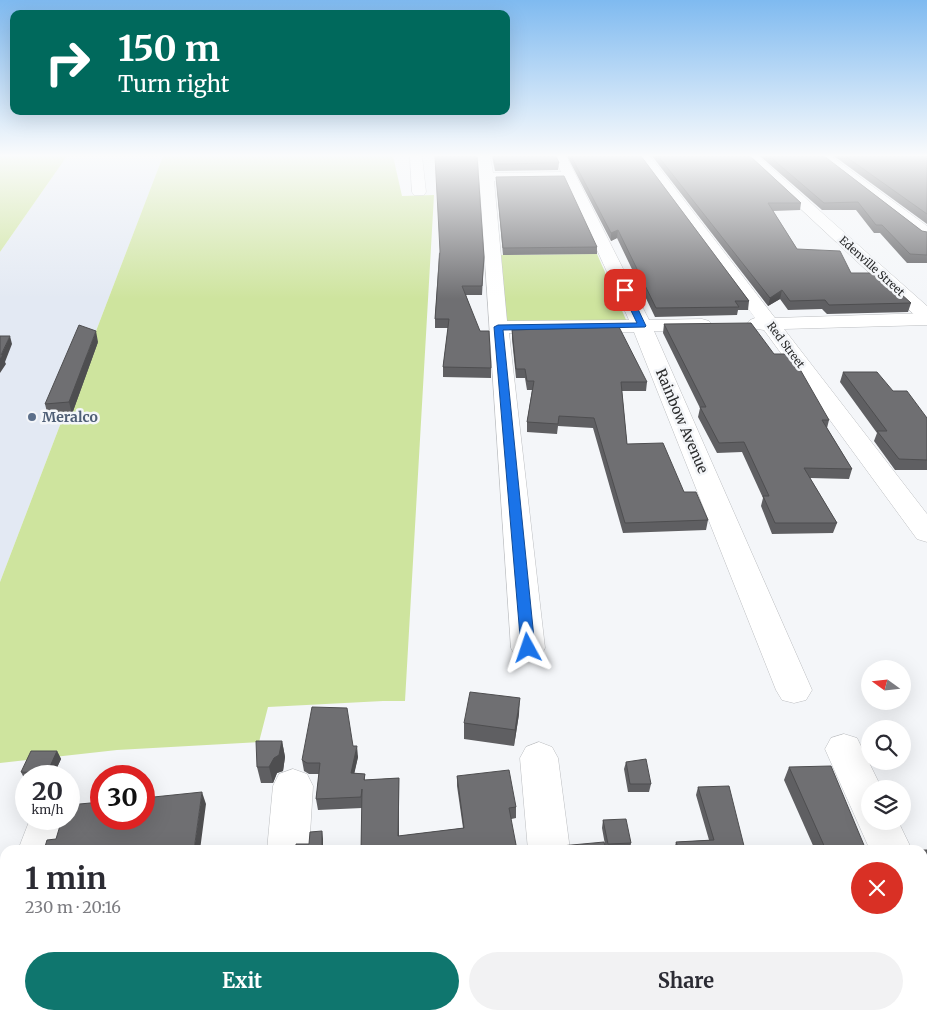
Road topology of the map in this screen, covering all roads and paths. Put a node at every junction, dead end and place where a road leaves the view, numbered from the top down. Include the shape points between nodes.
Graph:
1 (488, 204) edge
2 (583, 204) edge
3 (679, 204) edge
4 (802, 204) edge
5 (886, 204) edge
6 (927, 234) edge
7 (927, 317) edge
8 (720, 324) edge
9 (740, 324) edge
10 (770, 324) junction
11 (642, 326) junction
12 (498, 327) junction
13 (927, 534) edge
14 (528, 648) dead end
15 (794, 690) dead end
16 (844, 749) dead end
17 (539, 758) dead end
18 (293, 786) dead end
19 (861, 786) edge
20 (46, 830) edge
21 (881, 830) edge
22 (42, 845) edge
23 (288, 845) edge
24 (548, 845) edge
25 (889, 845) edge

1 - 12 street
2 - 11 street, Rainbow Avenue
3 - 10 street, Red Street
4 - 7 street, Edenville Street
5 - 6 street
7 - 10 street
8 - 11 street
9 - 10 street
10 - 13 street, Red Street
11 - 12 street
11 - 15 street, Rainbow Avenue
12 - 14 street
16 - 19 street
17 - 24 street
18 - 23 street
20 - 22 street
21 - 25 street

